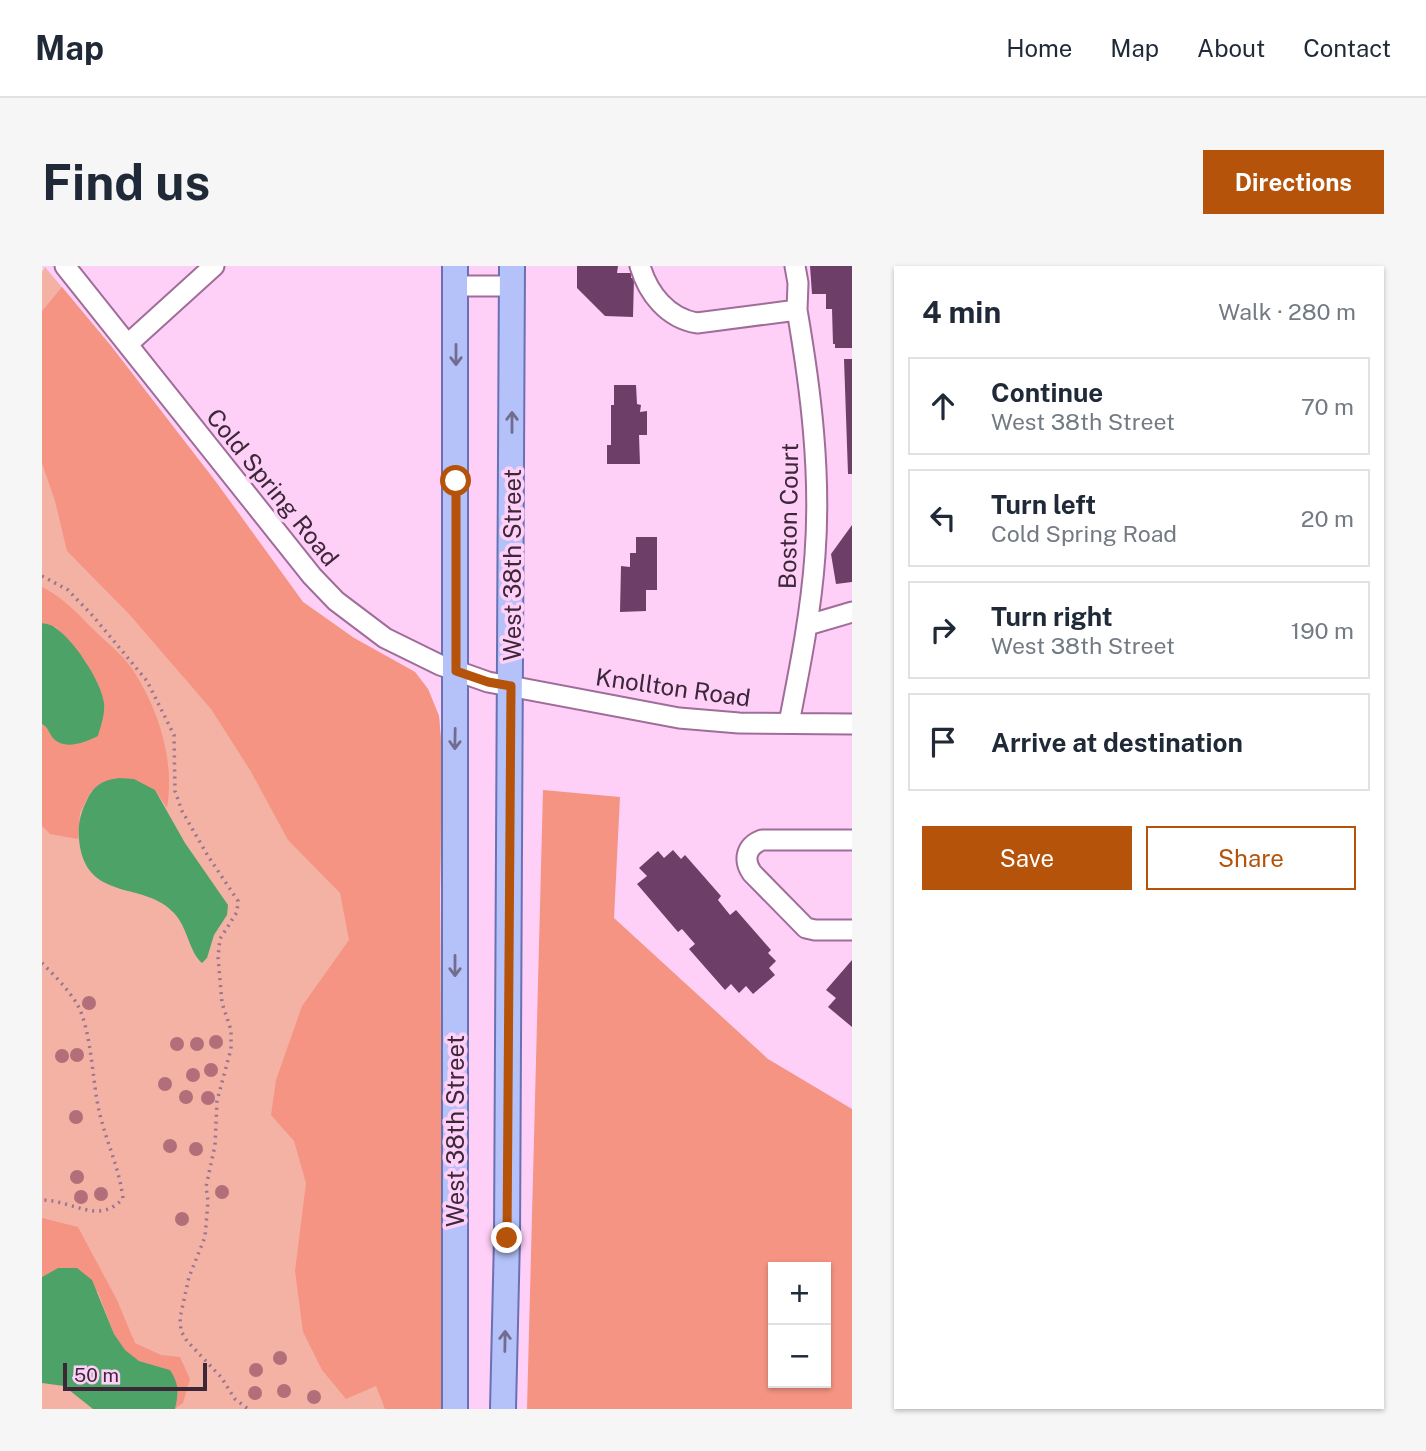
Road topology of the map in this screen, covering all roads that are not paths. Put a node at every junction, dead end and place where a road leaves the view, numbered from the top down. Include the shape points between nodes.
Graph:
1 (65, 266) edge
2 (214, 266) edge
3 (640, 266) edge
4 (795, 266) edge
5 (455, 276) edge
6 (512, 276) edge
7 (797, 310) junction
8 (124, 340) junction
9 (852, 612) edge
10 (807, 625) junction
11 (456, 671) junction
12 (500, 684) junction
13 (789, 723) junction
14 (852, 724) edge
15 (852, 840) edge
16 (852, 930) edge
17 (455, 1409) edge
18 (503, 1409) edge

1 - 8 street, Cold Spring Road
2 - 8 street
3 - 7 street via 654,297 667,310 692,322
4 - 7 street, Boston Court
5 - 6 street
5 -> 11 main road, West 38th Street
12 -> 6 main road, West 38th Street
7 - 10 street, Boston Court via 810,384 816,464 815,554
8 - 11 street, Cold Spring Road via 323,589 385,638
9 - 10 street
10 - 13 street, Boston Court
11 - 12 street, Cold Spring Road
11 -> 17 main road, West 38th Street
12 - 13 street, Knollton Road via 679,718
18 -> 12 main road, West 38th Street
13 - 14 street, Knollton Road
15 - 16 street via 762,841 747,854 752,873 801,925 815,930

